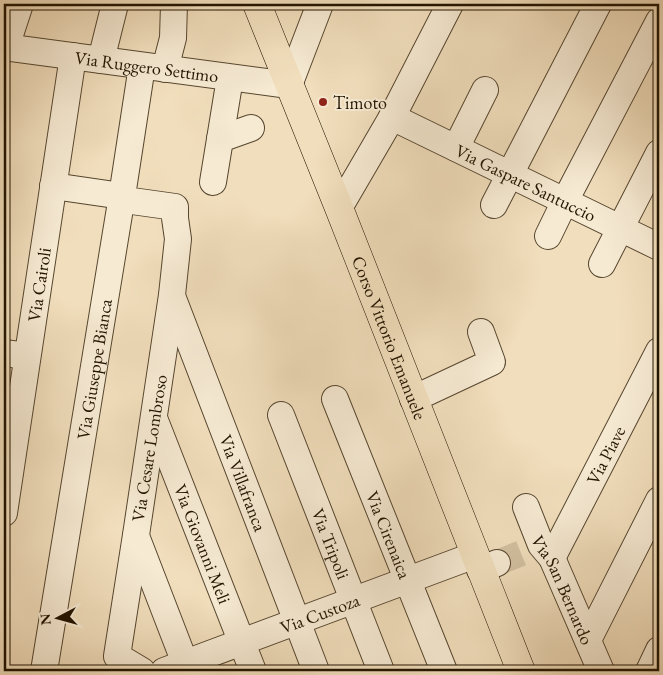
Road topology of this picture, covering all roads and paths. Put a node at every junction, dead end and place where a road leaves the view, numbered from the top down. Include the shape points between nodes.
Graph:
1 (20, 4) edge
2 (115, 4) edge
3 (174, 4) edge
4 (257, 4) edge
5 (320, 4) edge
6 (450, 4) edge
7 (598, 4) edge
8 (659, 21) edge
9 (5, 47) edge
10 (73, 56) junction
11 (101, 60) junction
12 (153, 67) junction
13 (230, 78) junction
14 (289, 85) junction
15 (485, 90) dead end
16 (392, 117) junction
17 (250, 128) dead end
18 (220, 139) junction
19 (456, 148) junction
20 (659, 154) edge
21 (510, 174) junction
22 (213, 182) dead end
23 (53, 186) junction
24 (122, 196) junction
25 (565, 201) junction
26 (494, 205) dead end
27 (338, 208) junction
28 (620, 228) junction
29 (548, 236) dead end
30 (659, 247) edge
31 (602, 264) dead end
32 (172, 295) junction
33 (481, 332) dead end
34 (659, 351) edge
35 (16, 355) edge
36 (335, 399) dead end
37 (413, 399) junction
38 (282, 415) dead end
39 (154, 417) junction
40 (659, 500) edge
41 (526, 507) dead end
42 (4, 513) edge
43 (136, 535) junction
44 (541, 551) junction
45 (484, 563) junction
46 (408, 580) junction
47 (354, 600) junction
48 (297, 622) junction
49 (588, 640) junction
50 (242, 642) junction
51 (659, 650) edge
52 (175, 667) edge
53 (44, 671) edge
54 (142, 671) edge
55 (253, 671) edge
56 (316, 671) edge
57 (381, 671) edge
58 (444, 671) edge
59 (521, 671) edge
60 (601, 671) edge
61 (649, 671) edge

1 - 9 street
2 - 11 street
3 - 12 street, Via Giuseppe Bianca via 173,38
4 - 14 main road, Corso Vittorio Emanuele
5 - 14 street
6 - 16 street
7 - 21 street
8 - 25 street
9 - 10 street, Via Ruggero Settimo
10 - 11 street, Via Ruggero Settimo
10 - 23 street, Via Cairoli
11 - 12 street, Via Ruggero Settimo
12 - 13 street, Via Ruggero Settimo
12 - 24 street, Via Giuseppe Bianca
13 - 14 street, Via Ruggero Settimo
13 - 18 street
14 - 27 main road, Corso Vittorio Emanuele
15 - 19 street
16 - 19 street, Via Gaspare Santuccio
16 - 27 street
17 - 18 street
18 - 22 street
19 - 21 street, Via Gaspare Santuccio
20 - 28 street
21 - 25 street, Via Gaspare Santuccio
21 - 26 street
23 - 24 street
23 - 35 street, Via Cairoli
24 - 32 street, Via Cesare Lombroso via 132,202 175,207 178,239
24 - 53 street, Via Giuseppe Bianca
25 - 28 street, Via Gaspare Santuccio
25 - 29 street
27 - 37 main road, Corso Vittorio Emanuele
28 - 30 street, Via Gaspare Santuccio
28 - 31 street
32 - 39 street, Via Cesare Lombroso
32 - 48 street, Via Villafranca
33 - 37 street via 492,362
34 - 44 street, Via Piave
35 - 42 street, Via Cairoli
36 - 46 street, Via Cirenaica
37 - 45 main road, Corso Vittorio Emanuele
38 - 47 street, Via Tripoli
39 - 43 street, Via Cesare Lombroso
39 - 50 street, Via Giovanni Meli
40 - 49 street
41 - 44 street, Via San Bernardo
43 - 52 street
43 - 54 street, Via Cesare Lombroso via 117,656
44 - 49 street, Via San Bernardo
45 - 46 street, Via Custoza
45 - 59 main road, Corso Vittorio Emanuele
46 - 47 street, Via Custoza
46 - 58 street, Via Cirenaica
47 - 48 street, Via Custoza
47 - 57 street, Via Tripoli
48 - 50 street, Via Custoza
48 - 56 street, Via Villafranca
49 - 60 street, Via San Bernardo
50 - 52 street, Via Custoza
50 - 55 street, Via Giovanni Meli
51 - 61 street

